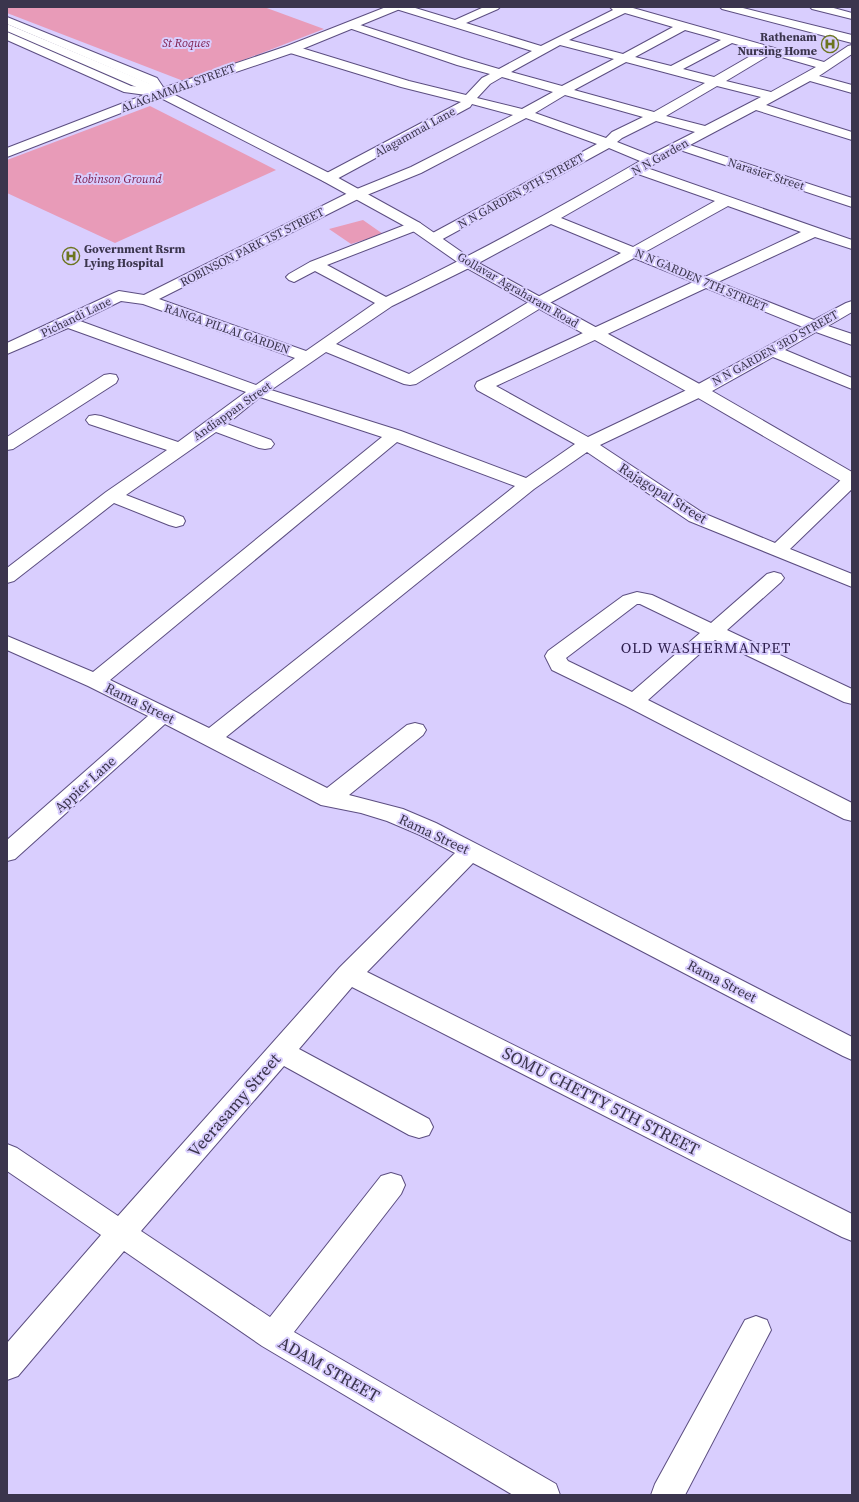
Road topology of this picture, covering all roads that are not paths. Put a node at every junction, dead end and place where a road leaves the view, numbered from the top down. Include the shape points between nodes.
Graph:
1 (396, 7) edge
2 (400, 7) edge
3 (494, 7) edge
4 (726, 7) edge
5 (816, 7) edge
6 (622, 8) edge
7 (852, 16) edge
8 (7, 20) edge
9 (455, 24) junction
10 (350, 25) junction
11 (683, 26) junction
12 (7, 27) edge
13 (7, 36) edge
14 (852, 39) edge
15 (730, 40) junction
16 (558, 41) junction
17 (291, 49) junction
18 (852, 49) edge
19 (543, 50) junction
20 (768, 51) junction
21 (626, 57) junction
22 (826, 66) junction
23 (673, 70) junction
24 (501, 73) junction
25 (809, 77) junction
26 (713, 82) junction
27 (852, 89) edge
28 (565, 90) junction
29 (161, 93) junction
30 (773, 96) junction
31 (469, 99) junction
32 (754, 105) junction
33 (526, 114) junction
34 (656, 116) junction
35 (707, 131) junction
36 (852, 136) edge
37 (608, 143) junction
38 (680, 146) junction
39 (7, 153) edge
40 (651, 160) junction
41 (638, 169) junction
42 (328, 178) junction
43 (357, 194) junction
44 (728, 200) junction
45 (852, 203) edge
46 (550, 219) junction
47 (415, 226) junction
48 (815, 231) junction
49 (434, 238) junction
50 (852, 245) edge
51 (634, 252) junction
52 (468, 263) junction
53 (315, 265) junction
54 (294, 277) dead end
55 (703, 282) junction
56 (146, 300) junction
57 (386, 303) junction
58 (538, 303) junction
59 (852, 306) edge
60 (67, 322) junction
61 (814, 326) junction
62 (593, 333) junction
63 (852, 340) edge
64 (326, 346) junction
65 (7, 349) edge
66 (771, 350) junction
67 (308, 357) junction
68 (110, 379) dead end
69 (852, 384) edge
70 (699, 391) junction
71 (258, 392) junction
72 (95, 420) dead end
73 (214, 425) junction
74 (395, 435) junction
75 (265, 444) dead end
76 (587, 444) junction
77 (7, 445) edge
78 (178, 448) junction
79 (852, 479) edge
80 (528, 485) junction
81 (112, 496) junction
82 (176, 521) dead end
83 (778, 550) junction
84 (7, 577) edge
85 (774, 578) dead end
86 (852, 581) edge
87 (714, 632) junction
88 (7, 642) edge
89 (95, 681) junction
90 (852, 697) edge
91 (634, 701) junction
92 (163, 714) junction
93 (415, 730) dead end
94 (211, 738) junction
95 (329, 799) junction
96 (852, 813) edge
97 (471, 851) junction
98 (7, 854) edge
99 (349, 974) junction
100 (852, 1048) edge
101 (281, 1052) junction
102 (419, 1127) dead end
103 (7, 1156) edge
104 (391, 1185) dead end
105 (852, 1228) edge
106 (121, 1233) junction
107 (756, 1330) dead end
108 (273, 1336) junction
109 (7, 1366) edge
110 (544, 1495) edge
111 (667, 1495) edge

1 - 10 street, ALAGAMMAL STREET
2 - 9 street
3 - 9 street
4 - 14 street
5 - 7 street
6 - 11 street
6 - 16 street, Alagammal Lane
8 - 29 street via 153,81
9 - 19 street
10 - 17 street, ALAGAMMAL STREET
10 - 24 street
11 - 15 street
11 - 21 street, ROBINSON PARK 1ST STREET
12 - 29 street, Gollavar Agraharam Road
13 - 29 street via 128,90
15 - 20 street
15 - 23 street
16 - 19 street, Alagammal Lane
16 - 21 street
17 - 29 street, ALAGAMMAL STREET
17 - 31 street via 405,84
18 - 22 street, N N Garden
19 - 24 street, Alagammal Lane
20 - 22 street
20 - 26 street, N N GARDEN 9TH STREET
21 - 23 street
21 - 28 street, ROBINSON PARK 1ST STREET
22 - 25 street, N N Garden
23 - 26 street
24 - 28 street
24 - 31 street, Alagammal Lane via 486,81
25 - 27 street
25 - 30 street, N N Garden
26 - 30 street
26 - 34 street, N N GARDEN 9TH STREET
28 - 33 street, ROBINSON PARK 1ST STREET
28 - 34 street
29 - 39 street, ALAGAMMAL STREET
29 - 42 street, Gollavar Agraharam Road
30 - 32 street, N N Garden
31 - 33 street
31 - 42 street, Alagammal Lane via 466,104
32 - 35 street, N N Garden
32 - 36 street
33 - 37 street
33 - 43 street, ROBINSON PARK 1ST STREET via 416,170
34 - 35 street
34 - 37 street, N N GARDEN 9TH STREET via 617,135
35 - 38 street, N N Garden
37 - 40 street
37 - 49 street, N N GARDEN 9TH STREET
38 - 40 street, N N Garden
38 - 45 street, Narasier Street
40 - 41 street, N N Garden
41 - 44 street
41 - 46 street, N N Garden
42 - 43 street, Gollavar Agraharam Road
43 - 47 street, Gollavar Agraharam Road
43 - 56 street, ROBINSON PARK 1ST STREET
44 - 48 street
44 - 51 street
46 - 51 street, N N GARDEN 7TH STREET
46 - 52 street, N N Garden
47 - 49 street, Gollavar Agraharam Road
47 - 53 street
48 - 50 street
48 - 55 street
49 - 52 street, Gollavar Agraharam Road
51 - 55 street, N N GARDEN 7TH STREET
51 - 58 street
52 - 57 street, Andiappan Street
52 - 58 street, Gollavar Agraharam Road
53 - 54 street
53 - 57 street
55 - 61 street, N N GARDEN 7TH STREET
55 - 62 street
56 - 60 street, Pichandi Lane via 119,296
56 - 67 street, RANGA PILLAI GARDEN
57 - 64 street, Andiappan Street
58 - 62 street, Gollavar Agraharam Road
58 - 64 street via 410,380
59 - 61 street, N N GARDEN 3RD STREET
60 - 65 street, Pichandi Lane
60 - 71 street
61 - 63 street, N N GARDEN 7TH STREET
61 - 66 street, N N GARDEN 3RD STREET
62 - 70 street, Gollavar Agraharam Road
62 - 76 street, Rajagopal Street via 483,386
64 - 67 street, Andiappan Street
66 - 69 street
66 - 70 street, N N GARDEN 3RD STREET
67 - 71 street, Andiappan Street
68 - 77 street
70 - 76 street, N N GARDEN 3RD STREET
70 - 79 street, Gollavar Agraharam Road
71 - 73 street, Andiappan Street
71 - 74 street
72 - 78 street
73 - 75 street
73 - 78 street, Andiappan Street
74 - 80 street
74 - 89 street
76 - 80 street, N N GARDEN 3RD STREET
76 - 83 street, Rajagopal Street via 696,518
78 - 81 street, Andiappan Street
79 - 83 street
80 - 94 street, N N GARDEN 3RD STREET
81 - 82 street
81 - 84 street, Andiappan Street
83 - 86 street, Rajagopal Street
85 - 87 street
87 - 90 street
87 - 91 street
87 - 91 street via 645,599 637,598 630,600 555,656 559,665
88 - 89 street, Rama Street
89 - 92 street, Rama Street
91 - 96 street
92 - 94 street, Rama Street
92 - 98 street, Appier Lane
93 - 95 street
94 - 95 street, Rama Street
95 - 97 street, Rama Street via 395,815
97 - 99 street, Veerasamy Street
97 - 100 street, Rama Street
99 - 101 street, Veerasamy Street
99 - 105 street, SOMU CHETTY 5TH STREET
101 - 102 street
101 - 106 street, Veerasamy Street
103 - 106 street, ADAM STREET
104 - 108 street
106 - 108 street, ADAM STREET
106 - 109 street, Veerasamy Street
107 - 111 street
108 - 110 street, ADAM STREET

